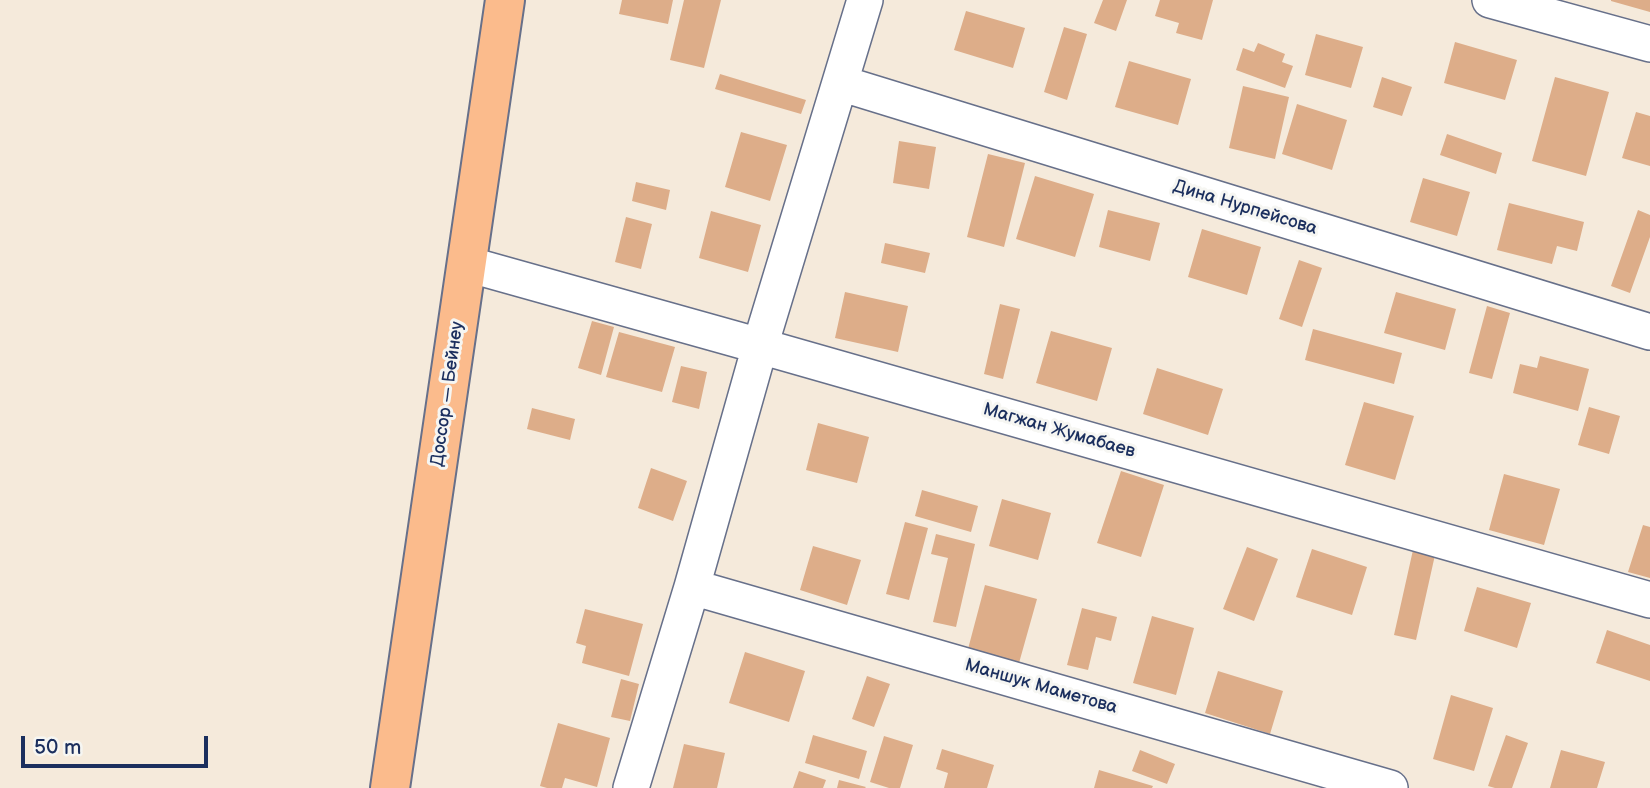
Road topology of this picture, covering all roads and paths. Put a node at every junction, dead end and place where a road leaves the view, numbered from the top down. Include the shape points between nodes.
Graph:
1 (505, 0) edge
2 (865, 0) edge
3 (1490, 0) edge
4 (1650, 44) edge
5 (840, 83) junction
6 (467, 264) junction
7 (1650, 332) edge
8 (760, 346) junction
9 (692, 587) junction
10 (1650, 600) edge
11 (390, 788) edge
12 (631, 788) edge
13 (1391, 788) edge

1 - 6 highway, Доссор — Бейнеу
2 - 5 street
3 - 4 street
5 - 7 street, Дина Нурпейсова
5 - 8 street
6 - 8 street, Магжан Жумабаев
6 - 11 highway, Доссор — Бейнеу
8 - 9 street
8 - 10 street, Магжан Жумабаев
9 - 12 street
9 - 13 street, Маншук Маметова

